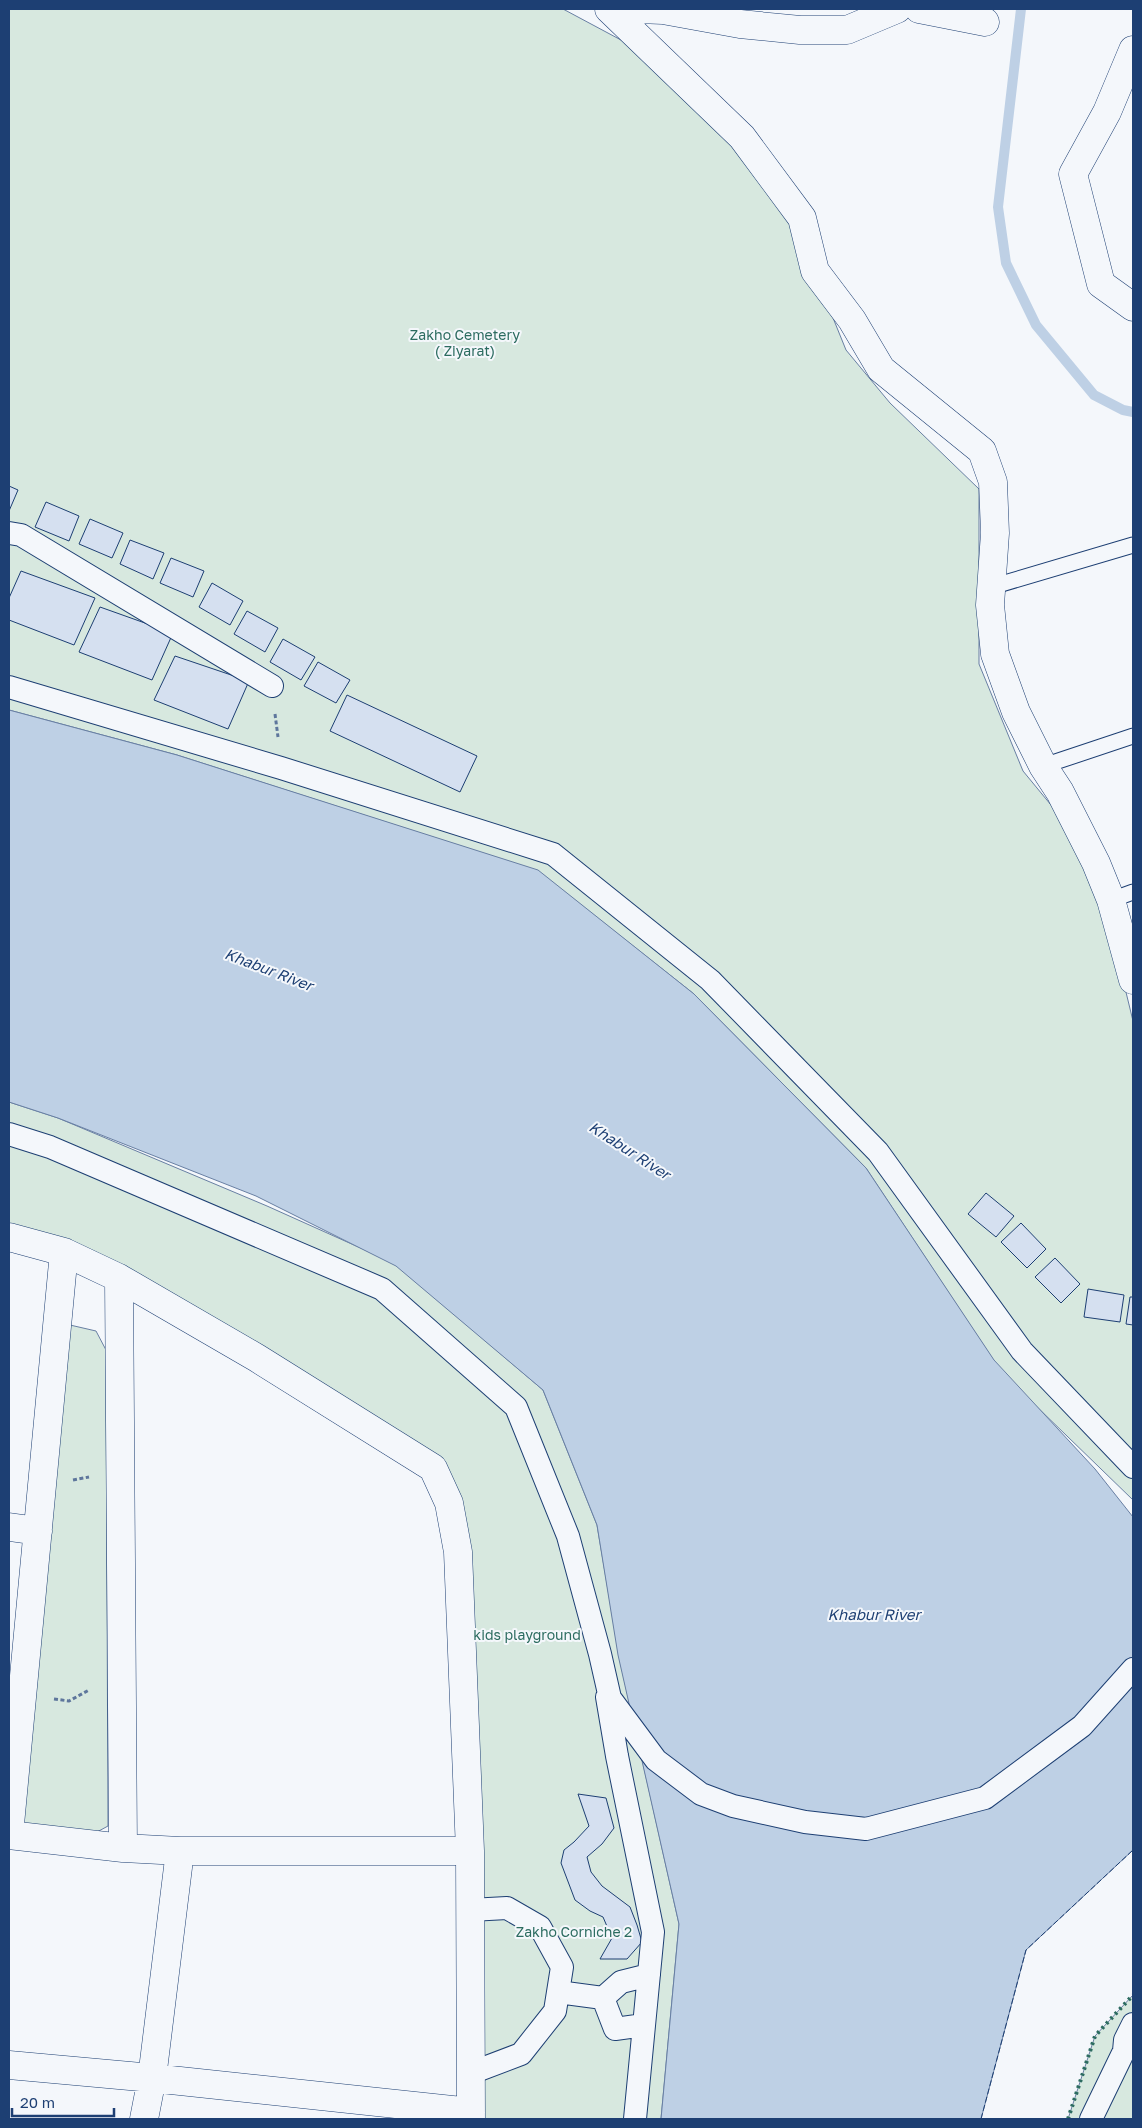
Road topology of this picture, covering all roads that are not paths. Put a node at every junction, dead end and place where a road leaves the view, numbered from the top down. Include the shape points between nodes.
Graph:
1 (608, 9) edge
2 (638, 9) edge
3 (897, 9) edge
4 (919, 9) edge
5 (985, 22) dead end
6 (1133, 50) edge
7 (1133, 307) edge
8 (9, 533) edge
9 (1133, 544) edge
10 (991, 587) junction
11 (272, 686) road end
12 (9, 687) edge
13 (1133, 736) edge
14 (1043, 766) junction
15 (1122, 896) edge
16 (1133, 980) edge
17 (9, 1134) edge
18 (9, 1237) edge
19 (64, 1252) junction
20 (119, 1278) junction
21 (1133, 1467) edge
22 (9, 1527) edge
23 (38, 1531) junction
24 (600, 1654) junction
25 (1133, 1669) edge
26 (9, 1835) edge
27 (123, 1848) junction
28 (180, 1851) junction
29 (470, 1851) junction
30 (470, 1910) junction
31 (649, 1974) junction
32 (558, 1992) junction
33 (603, 1998) junction
34 (1133, 2024) edge
35 (644, 2025) junction
36 (9, 2065) edge
37 (471, 2073) junction
38 (152, 2078) junction
39 (471, 2115) edge
40 (144, 2119) edge
41 (635, 2119) edge
42 (1091, 2119) edge

1 - 10 street via 742,137 802,218 815,271 852,320 881,369 982,450 993,482 995,533
2 - 3 street via 800,30 846,30
4 - 5 street
6 - 7 street via 1107,112 1073,174 1101,284
8 - 11 street via 21,535
9 - 10 lane
10 - 14 street via 995,654 1016,712
12 - 21 street via 553,854 710,980 878,1152 1022,1351
13 - 14 lane
14 - 15 street via 1096,863
15 - 16 street
17 - 24 street via 50,1147 259,1236 382,1290 397,1302 516,1407 568,1536
18 - 19 street
19 - 20 street
19 - 23 street
20 - 27 street
20 - 29 street via 257,1358 433,1468 449,1503 458,1552
22 - 23 street
23 - 26 street
24 - 25 street via 610,1698 656,1760 701,1794 733,1806 805,1822 866,1829 985,1798 1082,1726
24 - 31 street via 653,1932
26 - 27 street
27 - 28 street
28 - 29 street
28 - 38 street
29 - 30 street
30 - 32 street via 507,1908 540,1927 562,1967
30 - 37 street
31 - 33 street via 621,1982
31 - 35 street
32 - 33 street
32 - 37 street via 555,2011 521,2054
33 - 35 street via 615,2029
34 - 42 street via 1125,2040 1124,2051
35 - 41 street
36 - 38 street
37 - 39 street
38 - 39 street
38 - 40 street

